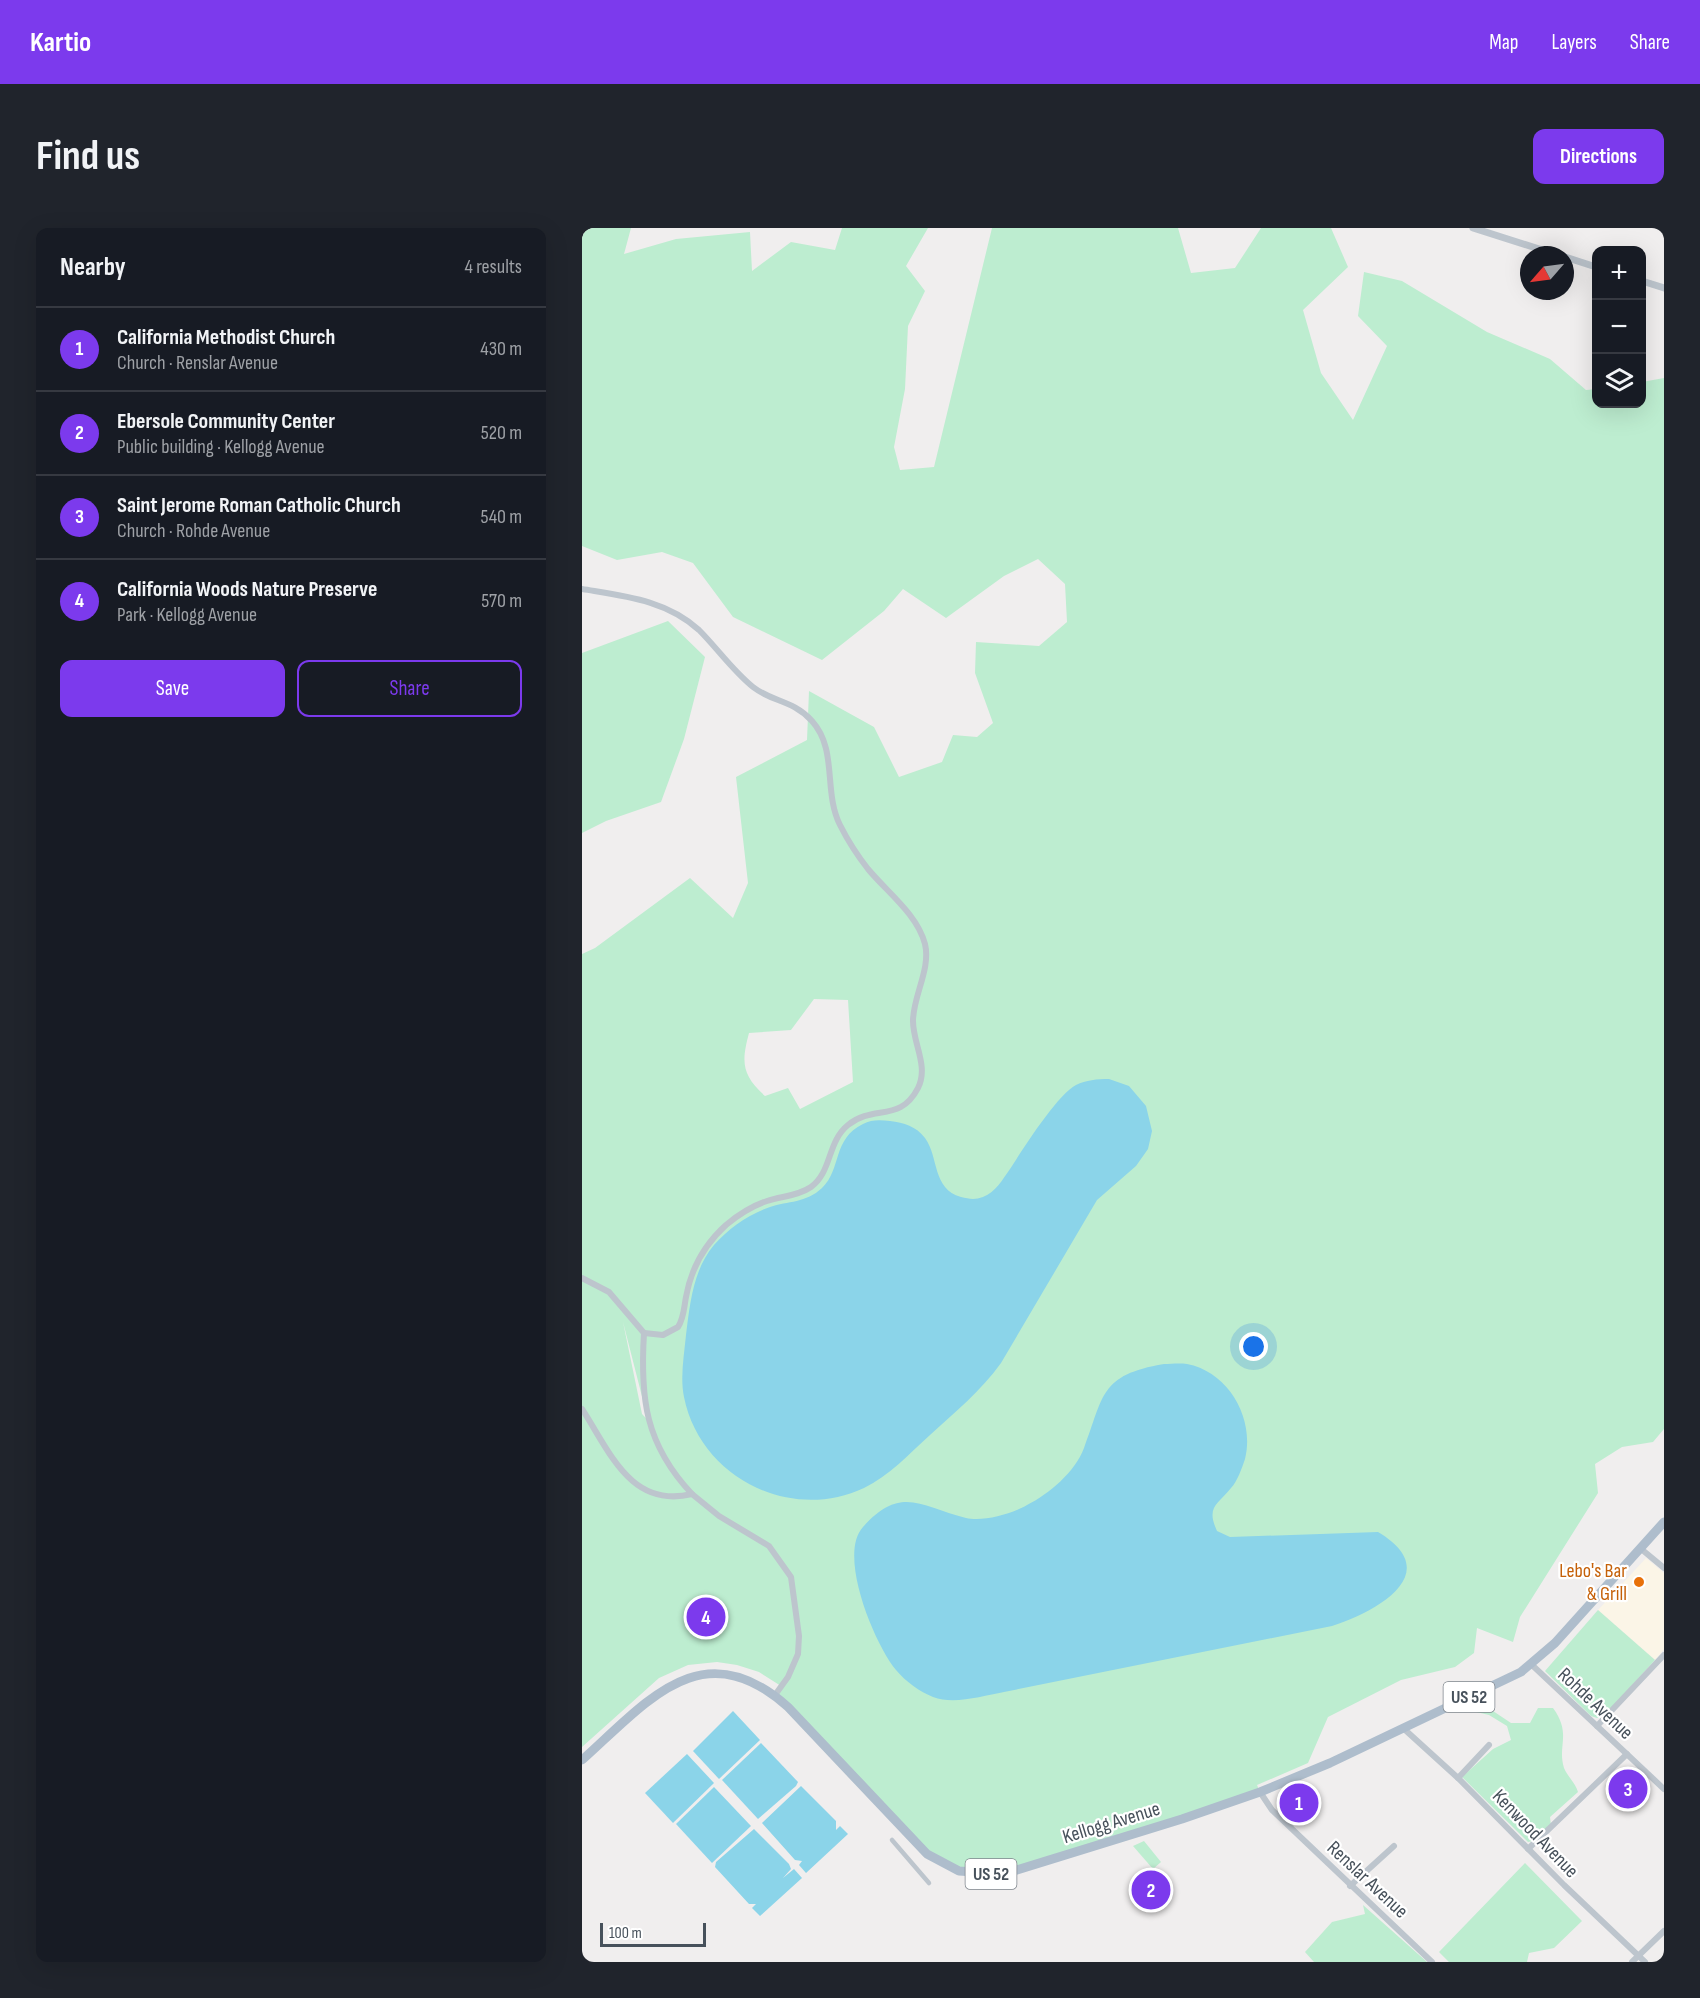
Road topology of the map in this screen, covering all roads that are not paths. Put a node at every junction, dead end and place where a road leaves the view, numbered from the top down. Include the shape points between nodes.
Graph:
1 (1473, 228) edge
2 (1530, 246) edge
3 (1574, 260) edge
4 (1592, 266) edge
5 (1646, 283) edge
6 (1664, 288) edge
7 (582, 589) edge
8 (582, 1278) edge
9 (644, 1333) junction
10 (582, 1409) edge
11 (692, 1494) junction
12 (1664, 1521) edge
13 (1640, 1548) junction
14 (1664, 1568) edge
15 (1664, 1655) edge
16 (1532, 1665) junction
17 (775, 1695) junction
18 (1597, 1726) junction
19 (1403, 1728) junction
20 (1490, 1745) dead end
21 (1627, 1754) junction
22 (582, 1760) edge
23 (1458, 1778) junction
24 (1664, 1789) edge
25 (1260, 1792) junction
26 (892, 1840) dead end
27 (1394, 1846) dead end
28 (1528, 1849) junction
29 (929, 1883) dead end
30 (1350, 1886) junction
31 (1664, 1931) edge
32 (1638, 1956) junction
33 (1432, 1962) edge
34 (1632, 1962) edge
35 (1645, 1962) edge

1 - 2 street
3 - 4 street
5 - 6 street
7 - 9 street via 650,602 675,613 698,629 751,686 794,706 813,723 826,743 830,793 846,838 916,926 926,955 913,1018 921,1079 909,1102 898,1110 871,1114 845,1127 814,1185 752,1207 726,1225 697,1262 678,1327 663,1335
8 - 9 street via 617,1299
9 - 11 street via 643,1394 650,1428 665,1460
10 - 11 street via 623,1472 639,1487 670,1498
11 - 17 street via 719,1516 769,1546 791,1577 798,1654
12 - 13 main road, Kellogg Avenue / US 52
13 - 14 street
13 - 16 main road, Kellogg Avenue / US 52
15 - 18 street
16 - 18 street, Rohde Avenue
16 - 19 main road, Kellogg Avenue / US 52
17 - 22 main road, Kellogg Avenue / US 52 via 758,1683 732,1675 705,1674 681,1680 657,1693
17 - 25 main road, Kellogg Avenue / US 52 via 916,1845 950,1867 973,1874 1004,1874 1026,1868
18 - 21 street, Rohde Avenue
19 - 23 street, Kenwood Avenue
19 - 25 main road, Kellogg Avenue / US 52
20 - 23 street
21 - 24 street, Rohde Avenue
21 - 28 street
23 - 28 street, Kenwood Avenue
25 - 30 street, Renslar Avenue via 1272,1810
26 - 29 street
27 - 30 street
28 - 32 street, Kenwood Avenue
30 - 33 street, Renslar Avenue
31 - 32 street
32 - 34 street
32 - 35 street, Kenwood Avenue

